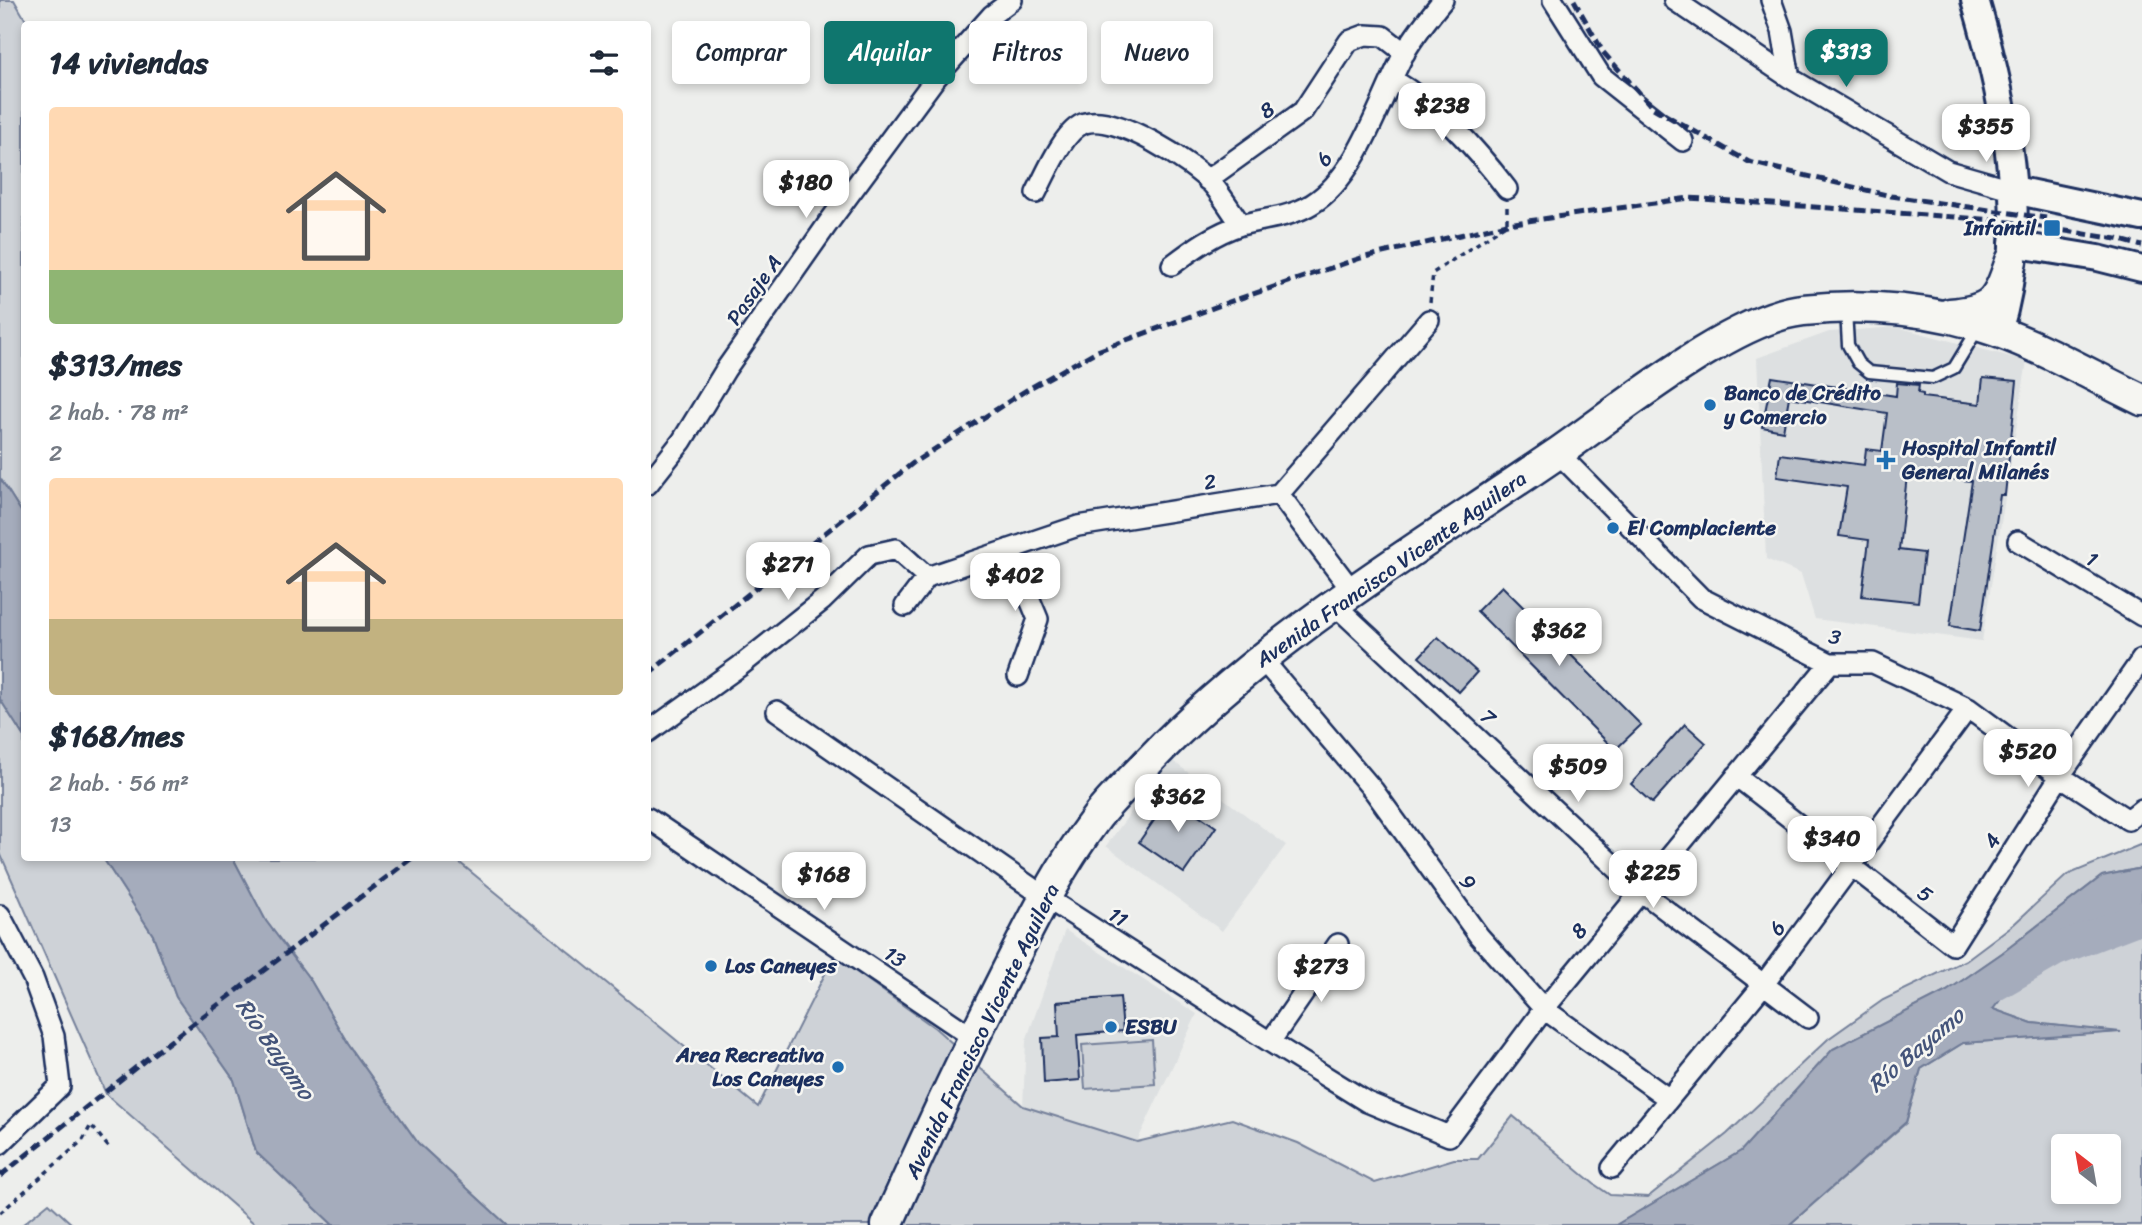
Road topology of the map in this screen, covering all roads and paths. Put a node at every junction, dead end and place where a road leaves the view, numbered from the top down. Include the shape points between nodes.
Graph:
1 (1012, 0) edge
2 (1443, 0) edge
3 (1553, 0) edge
4 (1674, 0) edge
5 (1771, 0) edge
6 (1975, 0) edge
7 (1405, 52) junction
8 (1790, 78) junction
9 (1392, 79) junction
10 (1683, 141) dead end
11 (1207, 180) junction
12 (1507, 189) joint
13 (2014, 190) junction
14 (1036, 193) dead end
15 (2142, 217) edge
16 (1241, 225) junction
17 (2012, 253) junction
18 (1172, 265) dead end
19 (2142, 269) edge
20 (1846, 306) junction
21 (1938, 315) junction
22 (1429, 320) joint
23 (1989, 328) junction
24 (2142, 400) edge
25 (1558, 453) junction
26 (651, 480) edge
27 (1279, 494) junction
28 (2018, 541) dead end
29 (1009, 549) junction
30 (927, 577) junction
31 (1344, 598) junction
32 (905, 607) dead end
33 (2142, 616) edge
34 (1262, 659) junction
35 (2142, 659) edge
36 (1830, 663) junction
37 (1018, 676) dead end
38 (1968, 708) junction
39 (777, 711) dead end
40 (651, 730) edge
41 (1736, 776) junction
42 (2060, 776) junction
43 (2135, 814) edge
44 (651, 820) edge
45 (1851, 866) junction
46 (1642, 892) junction
47 (1045, 897) junction
48 (0, 915) edge
49 (1338, 944) dead end
50 (1953, 945) joint
51 (1764, 984) junction
52 (1544, 1009) junction
53 (1808, 1018) dead end
54 (974, 1038) junction
55 (1270, 1042) junction
56 (1670, 1098) junction
57 (1449, 1136) joint
58 (0, 1144) edge
59 (110, 1149) dead end
60 (1612, 1168) dead end
61 (0, 1213) edge
62 (887, 1224) edge

1 - 26 street, Pasaje A via 992,15 934,80 829,222
2 - 7 street, 6
3 - 10 street via 1601,76
4 - 8 street
5 - 8 street
6 - 13 main road via 1990,50
7 - 9 street, 6
7 - 11 street, 8 via 1382,36 1365,35 1349,41 1303,111
8 - 13 street via 1948,171
9 - 12 street via 1450,122
9 - 16 street, 6 via 1338,181 1312,204 1282,217
11 - 14 street via 1184,159 1138,134 1105,123 1084,122 1066,137
11 - 16 street
12 - 22 path via 1507,224 1433,273
13 - 15 main road
13 - 17 main road
16 - 18 street, 6 via 1198,244
17 - 19 street via 2098,258
17 - 21 main road via 1998,297 1975,312
17 - 23 main road via 2006,307
20 - 21 main road, Avenida Francisco Vicente Aguilera
20 - 23 lane via 1848,345 1869,372 1933,378 1954,368
20 - 25 main road, Avenida Francisco Vicente Aguilera via 1797,310 1760,322 1658,382
21 - 23 main road, Avenida Francisco Vicente Aguilera
22 - 27 street
23 - 24 main road, Avenida Francisco Vicente Aguilera
25 - 31 main road, Avenida Francisco Vicente Aguilera
25 - 36 street, 3 via 1701,598
27 - 29 street, 2 via 1078,526
27 - 31 street, 7
28 - 33 street, 1
29 - 30 street, 2
29 - 37 street via 1038,619
30 - 32 street
30 - 40 street via 896,550 869,555 823,600
31 - 34 main road, Avenida Francisco Vicente Aguilera
31 - 46 street, 7
34 - 47 main road, Avenida Francisco Vicente Aguilera via 1203,705 1098,815
34 - 52 street, 9 via 1374,791 1479,936
35 - 42 street, 4
36 - 38 street, 3 via 1873,663
36 - 41 street, 8
38 - 42 street, 3
38 - 45 street, 6
39 - 47 street, 11
41 - 45 street, 5
41 - 46 street, 8
42 - 43 street, 3
42 - 50 street, 4
44 - 54 street, 13
45 - 50 street, 5
45 - 51 street, 6
46 - 51 street, 7
46 - 52 street, 8
47 - 54 main road, Avenida Francisco Vicente Aguilera
47 - 55 street, 11
48 - 58 street via 33,978 54,1036 60,1086
49 - 55 street
51 - 53 street, 7
51 - 56 street, 6
52 - 56 street, 9
52 - 57 street, 8
54 - 62 main road, Avenida Francisco Vicente Aguilera
55 - 57 street, 11 via 1367,1102
56 - 60 street, 6
59 - 61 path via 91,1125 83,1140

